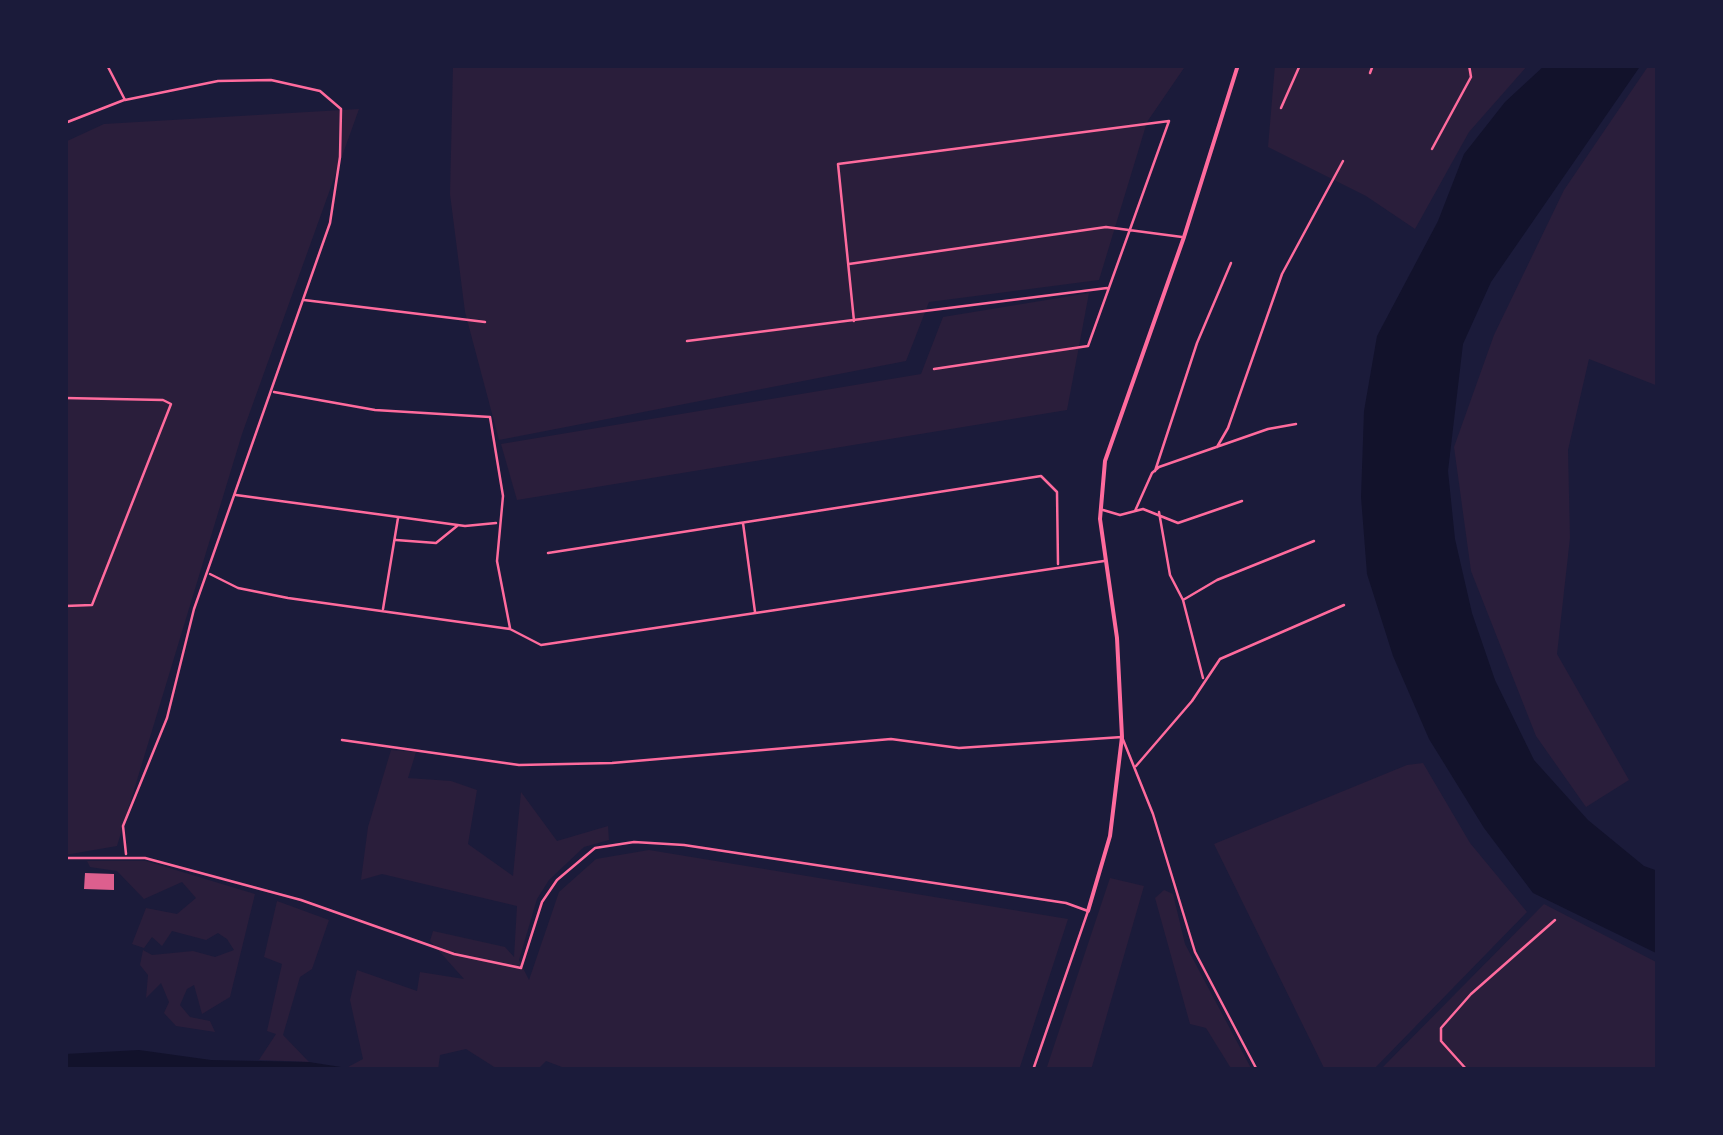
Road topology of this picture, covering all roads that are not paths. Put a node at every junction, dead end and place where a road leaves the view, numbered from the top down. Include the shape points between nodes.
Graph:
1 (107, 65) edge
2 (1238, 65) edge
3 (1300, 65) edge
4 (1373, 65) edge
5 (1469, 65) edge
6 (1370, 73) dead end
7 (126, 100) junction
8 (1281, 108) dead end
9 (65, 122) edge
10 (1432, 149) dead end
11 (1343, 160) dead end
12 (1132, 228) junction
13 (1184, 238) junction
14 (1231, 263) dead end
15 (848, 264) junction
16 (1109, 288) junction
17 (303, 300) junction
18 (854, 321) junction
19 (486, 322) dead end
20 (687, 341) dead end
21 (934, 370) dead end
22 (272, 392) junction
23 (65, 398) edge
24 (1296, 424) dead end
25 (1217, 447) junction
26 (1155, 471) junction
27 (234, 495) junction
28 (1242, 501) dead end
29 (1100, 508) junction
30 (1135, 511) junction
31 (1159, 512) junction
32 (398, 517) junction
33 (743, 522) junction
34 (498, 523) junction
35 (458, 525) junction
36 (394, 540) junction
37 (1314, 541) dead end
38 (548, 553) dead end
39 (1106, 561) junction
40 (1058, 565) junction
41 (207, 572) junction
42 (1183, 600) junction
43 (1344, 605) dead end
44 (65, 606) edge
45 (383, 612) junction
46 (756, 614) junction
47 (510, 629) junction
48 (1203, 682) junction
49 (1122, 736) junction
50 (342, 740) dead end
51 (1134, 767) junction
52 (126, 856) junction
53 (65, 858) edge
54 (1088, 911) junction
55 (1555, 920) dead end
56 (1033, 1070) edge
57 (1258, 1070) edge
58 (1467, 1070) edge

1 - 7 street
2 - 13 street
3 - 8 street
4 - 6 street
5 - 10 street via 1471,77
7 - 9 street
7 - 17 street via 218,81 270,80 320,91 337,104 340,158 330,222
11 - 25 street via 1282,274
12 - 13 street
12 - 15 street via 1014,237
12 - 15 street via 1169,121 838,164
12 - 16 street
13 - 29 street via 1112,435
14 - 26 street
15 - 18 street
16 - 18 street
16 - 21 street via 1088,346
17 - 19 street
17 - 22 street
18 - 20 street
22 - 27 street
22 - 34 street via 376,410 490,417 503,496
23 - 44 street via 171,404 92,605
24 - 25 street
25 - 26 street
26 - 30 street
27 - 32 street
27 - 41 street
28 - 31 street via 1178,523
29 - 30 street via 1120,515
29 - 39 street
30 - 31 street
31 - 42 street via 1170,575
32 - 35 street
32 - 36 street
33 - 38 street
33 - 40 street via 1041,476 1057,492
33 - 46 street
34 - 35 street
34 - 47 street via 497,561
35 - 36 street via 436,543
36 - 45 street
37 - 42 street
39 - 40 street
39 - 49 street
40 - 46 street
41 - 45 street via 238,588
41 - 52 street via 167,718 123,826
42 - 48 street
43 - 48 street via 1220,659
45 - 47 street
46 - 47 street via 541,646
48 - 51 street
49 - 50 street via 962,748 891,739 612,764 519,764
49 - 51 street
49 - 54 street via 1110,836
51 - 57 street via 1195,952
52 - 53 street
52 - 54 street via 301,900 454,954 521,968 542,902 557,880 595,848 634,842
54 - 56 street
55 - 58 street via 1441,1028 1442,1041

